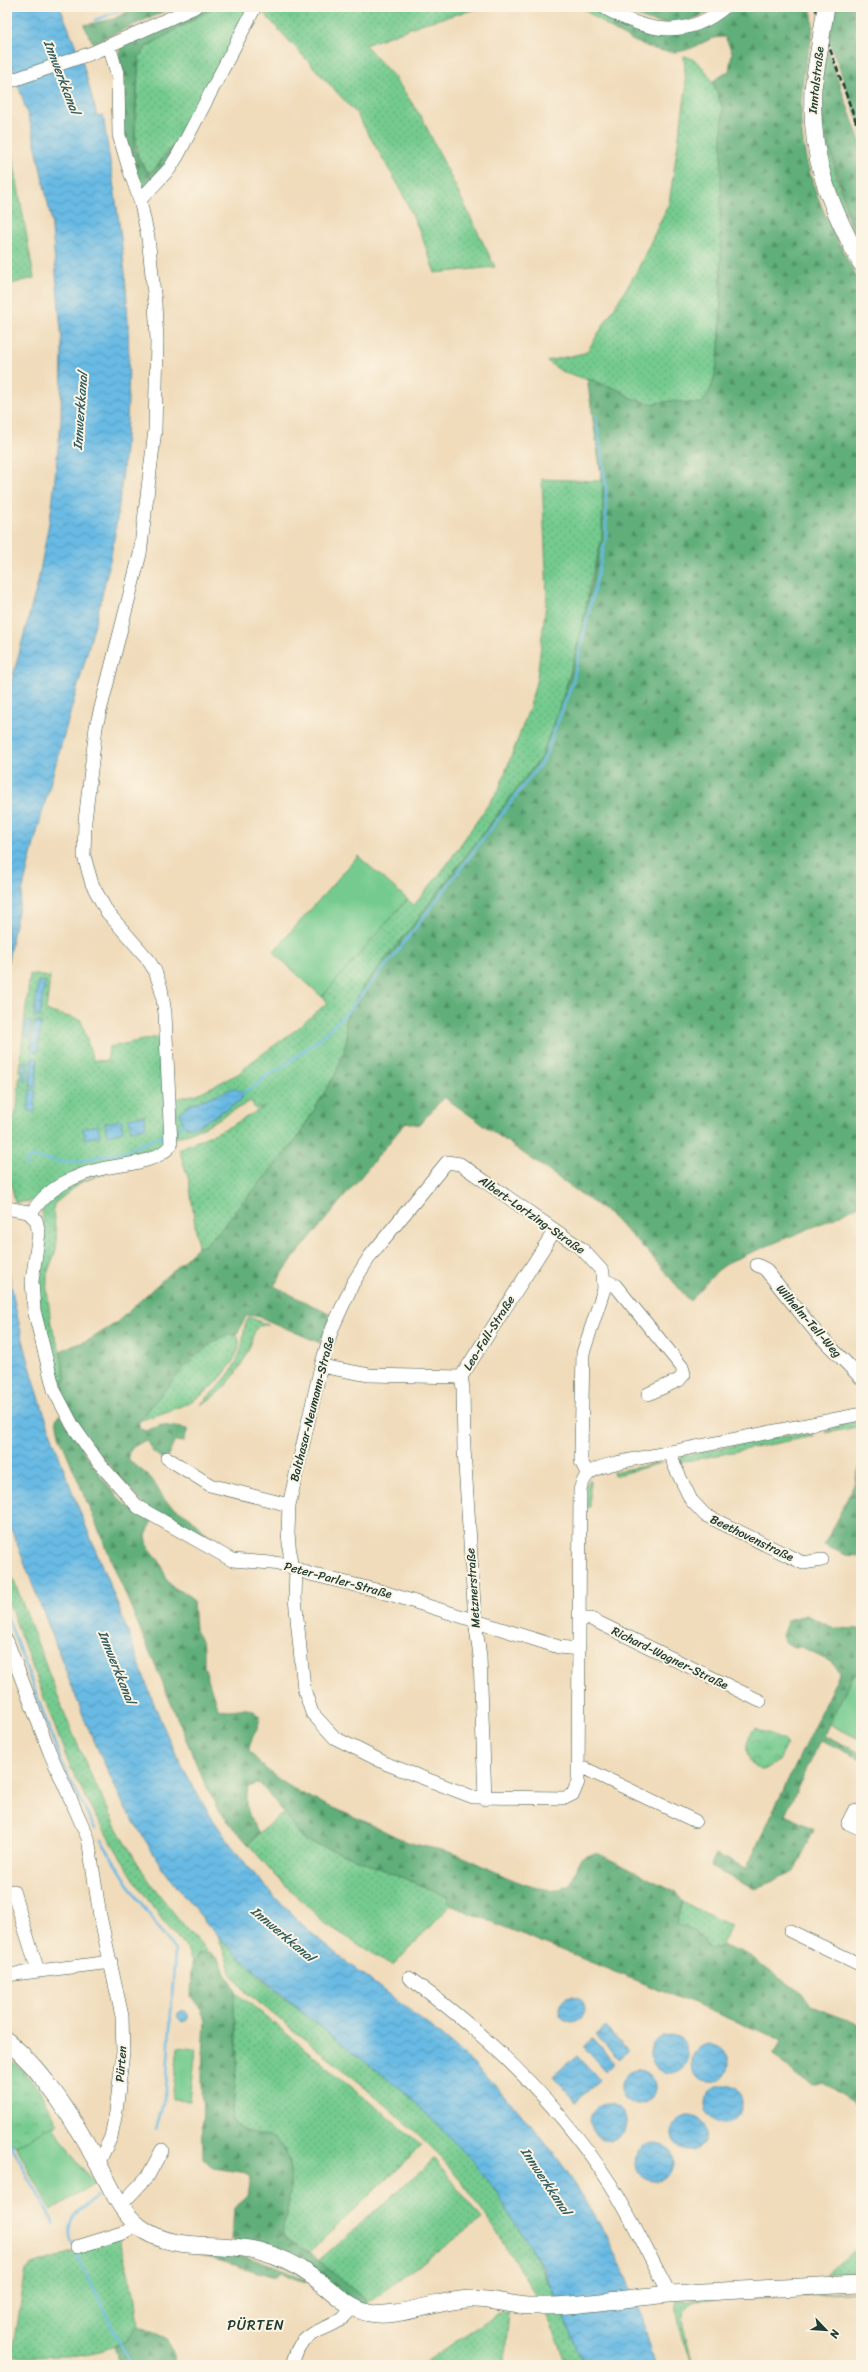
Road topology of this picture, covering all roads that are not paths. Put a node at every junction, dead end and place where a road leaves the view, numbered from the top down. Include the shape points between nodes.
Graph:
1 (195, 7) edge
2 (255, 7) edge
3 (603, 7) edge
4 (725, 7) edge
5 (826, 7) edge
6 (109, 45) junction
7 (7, 82) edge
8 (140, 200) junction
9 (861, 263) edge
10 (451, 1161) joint
11 (7, 1208) edge
12 (31, 1214) junction
13 (555, 1230) junction
14 (757, 1265) dead end
15 (604, 1280) junction
16 (321, 1366) junction
17 (461, 1377) junction
18 (861, 1378) edge
19 (648, 1394) dead end
20 (861, 1414) edge
21 (671, 1452) junction
22 (167, 1458) dead end
23 (587, 1473) junction
24 (289, 1505) junction
25 (822, 1560) dead end
26 (294, 1567) junction
27 (579, 1619) junction
28 (475, 1620) junction
29 (7, 1641) edge
30 (579, 1650) junction
31 (760, 1701) dead end
32 (578, 1768) junction
33 (485, 1799) junction
34 (861, 1814) edge
35 (695, 1821) dead end
36 (861, 1829) edge
37 (7, 1892) edge
38 (790, 1931) dead end
39 (111, 1962) junction
40 (861, 1965) edge
41 (38, 1971) junction
42 (7, 1975) edge
43 (409, 1978) dead end
44 (7, 2041) edge
45 (162, 2150) dead end
46 (98, 2164) junction
47 (121, 2205) junction
48 (138, 2225) junction
49 (77, 2247) dead end
50 (861, 2284) edge
51 (665, 2292) junction
52 (352, 2307) junction
53 (292, 2365) edge

1 - 6 street
2 - 8 street via 178,155 170,168
3 - 4 street via 636,23 662,29 698,23
5 - 9 main road, Inntalstraße, bridge via 813,88 814,141 829,200
6 - 7 street
6 - 8 street via 118,77 121,140
8 - 12 street via 148,238 155,303 155,430 140,554 96,727 84,850 87,871 98,897 118,926 151,964 161,988 165,1013 171,1141 167,1150 157,1156 88,1172 66,1182 47,1194
10 - 13 street, Albert-Lortzing-Straße via 460,1164
10 - 16 street, Balthasar-Neumann-Straße via 442,1166 361,1269 338,1314
11 - 12 street via 24,1210
12 - 26 street, Peter-Parler-Straße via 39,1226 32,1293 49,1374 56,1395 72,1426 99,1463 138,1507 229,1558
13 - 15 street, Albert-Lortzing-Straße via 590,1256 602,1272
13 - 17 street, Leo-Fall-Straße
14 - 18 street, Wilhelm-Tell-Weg via 765,1268 815,1331
15 - 19 street, Albert-Lortzing-Straße via 615,1285 682,1367 684,1374 679,1380
15 - 23 street via 602,1297 583,1353 581,1453
16 - 17 street, Leo-Fall-Straße via 369,1375
16 - 24 street, Balthasar-Neumann-Straße
17 - 28 street, Metznerstraße
20 - 21 street
21 - 23 street via 599,1467
21 - 25 street, Beethovenstraße via 674,1465 691,1500 705,1515 803,1563
22 - 24 street via 210,1485
23 - 27 street via 580,1490
24 - 26 street, Balthasar-Neumann-Straße via 288,1532
26 - 28 street, Peter-Parler-Straße
26 - 33 street, Balthasar-Neumann-Straße via 304,1689 309,1707 316,1719 341,1742 366,1755 447,1788
27 - 30 street
27 - 31 street, Richard-Wagner-Straße via 591,1619
28 - 30 street, Peter-Parler-Straße via 559,1647
28 - 33 street, Metznerstraße via 480,1657
29 - 39 street, Pürten via 50,1753 90,1845 100,1916
30 - 32 street
32 - 33 street, Balthasar-Neumann-Straße via 578,1782 573,1794 565,1798
32 - 35 street via 586,1769
34 - 36 street via 854,1811 848,1822
37 - 41 street via 13,1890
38 - 40 street
39 - 41 street
39 - 46 street, Pürten via 122,2016 123,2052 111,2136
41 - 42 street
43 - 51 street via 500,2051 563,2118 612,2187
44 - 46 main road via 33,2065 52,2089
45 - 47 street via 148,2176
46 - 47 main road
47 - 48 main road
48 - 49 street via 126,2232
48 - 52 main road via 153,2236 175,2243 233,2246 276,2257 307,2272
50 - 51 main road
51 - 52 main road via 538,2306 469,2299 443,2301 389,2314 369,2313
52 - 53 street via 343,2319 307,2338 300,2345

